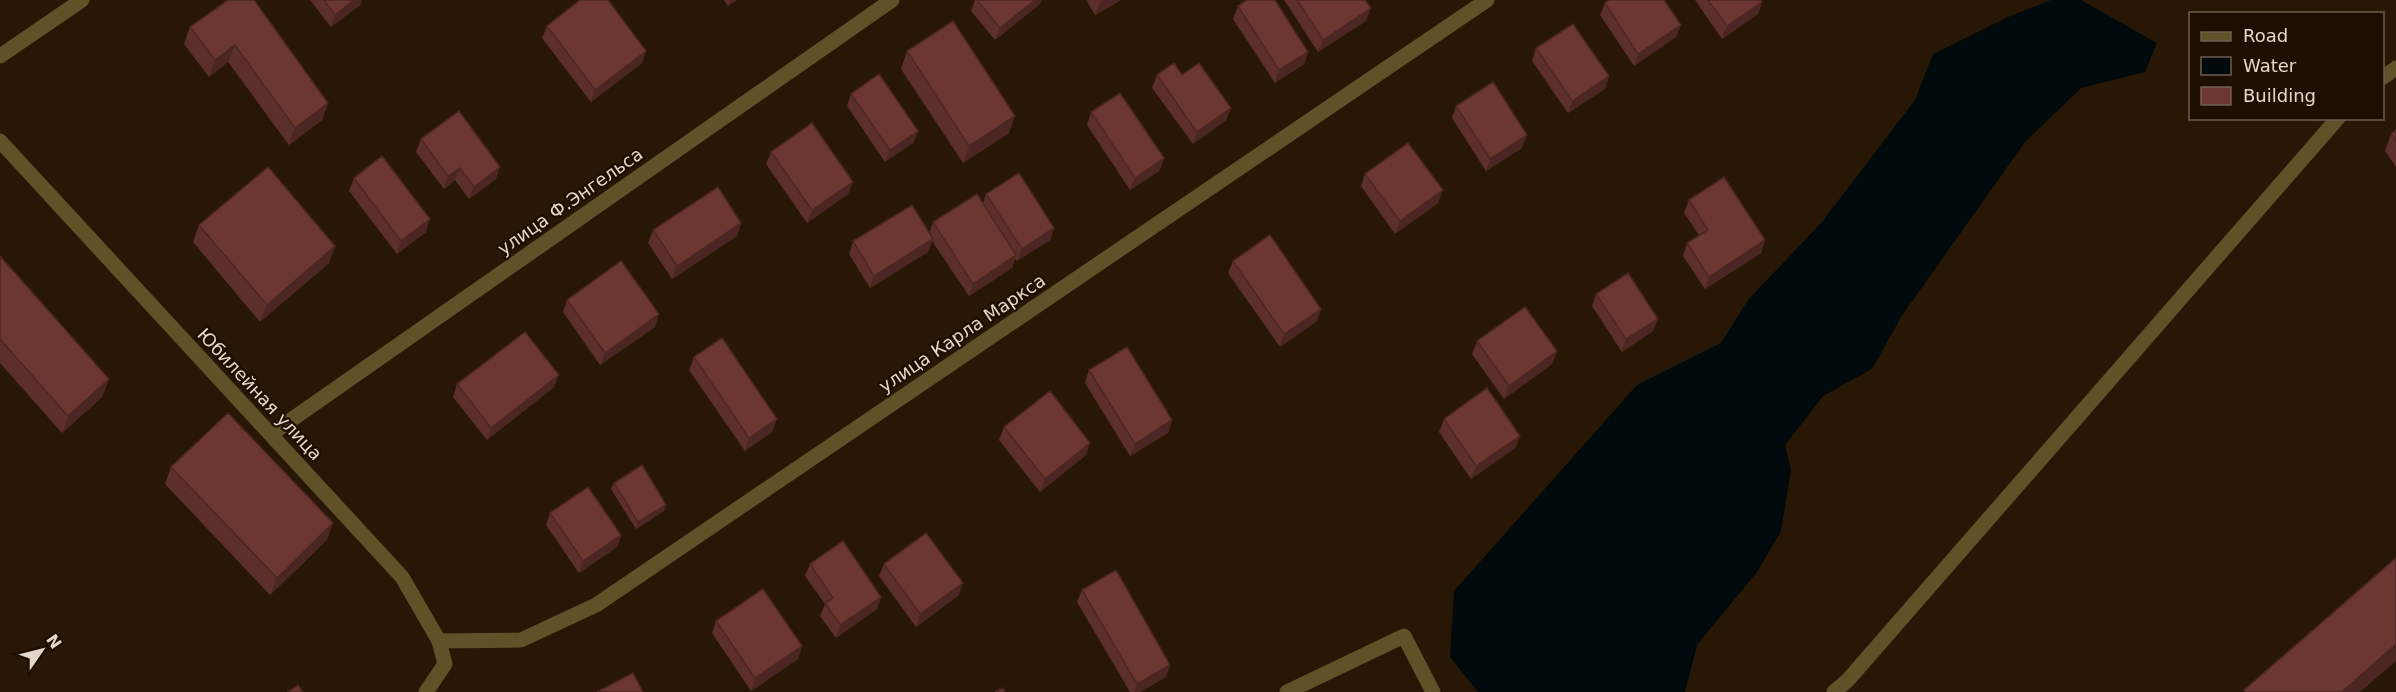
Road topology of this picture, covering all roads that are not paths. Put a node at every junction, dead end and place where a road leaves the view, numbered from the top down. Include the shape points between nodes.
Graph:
1 (82, 0) edge
2 (892, 0) edge
3 (1487, 0) edge
4 (0, 56) edge
5 (2336, 120) edge
6 (0, 141) edge
7 (271, 434) junction
8 (439, 640) junction
9 (426, 692) edge
10 (1287, 692) edge
11 (1433, 692) edge
12 (1834, 692) edge

1 - 4 street
2 - 7 street, улица Ф.Энгельса
3 - 8 street, улица Карла Маркса via 596,605 521,640
5 - 12 street
6 - 7 street, Юбилейная улица
7 - 8 street, Юбилейная улица via 402,577
8 - 9 street, Юбилейная улица via 445,664
10 - 11 street via 1404,636

